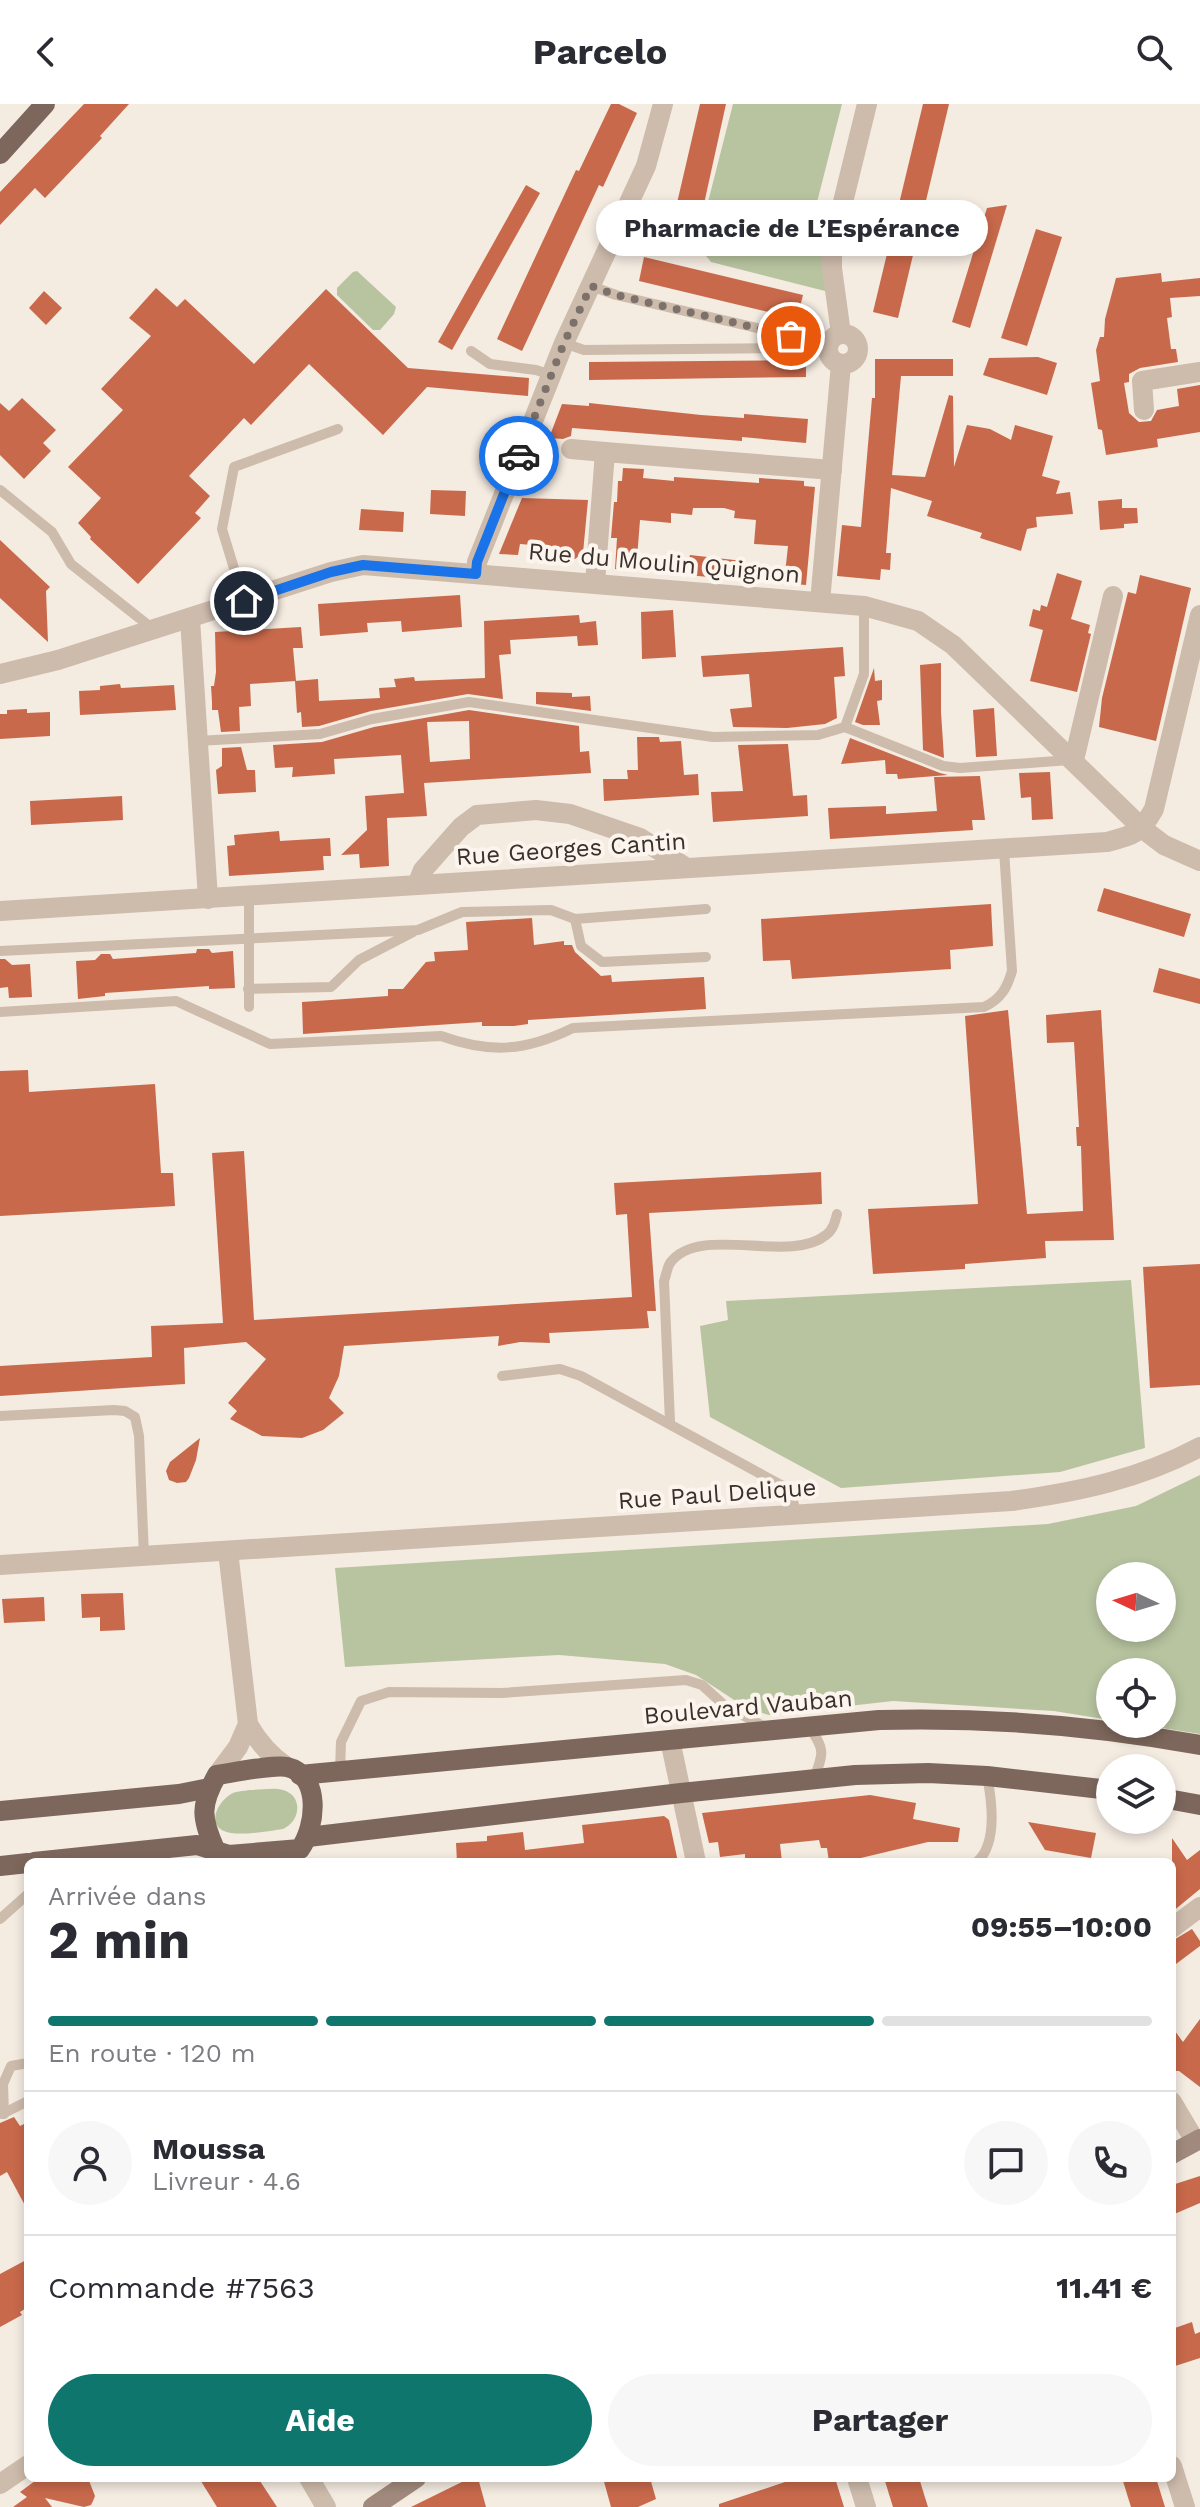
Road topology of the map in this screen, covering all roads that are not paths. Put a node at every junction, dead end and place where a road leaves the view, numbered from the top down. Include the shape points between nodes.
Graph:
1 (45, 104) edge
2 (663, 104) edge
3 (867, 104) edge
4 (0, 154) edge
5 (591, 286) junction
6 (834, 341) junction
7 (564, 343) junction
8 (805, 345) junction
9 (471, 351) dead end
10 (1200, 372) edge
11 (551, 375) junction
12 (1144, 410) dead end
13 (338, 429) dead end
14 (571, 449) dead end
15 (605, 452) junction
16 (832, 470) junction
17 (0, 490) edge
18 (476, 574) junction
19 (595, 583) junction
20 (1113, 596) dead end
21 (244, 601) junction
22 (820, 602) junction
23 (864, 606) junction
24 (1200, 615) edge
25 (190, 619) junction
26 (155, 630) junction
27 (0, 674) edge
28 (845, 727) junction
29 (197, 741) junction
30 (1074, 760) junction
31 (1143, 829) junction
32 (1004, 850) junction
33 (1200, 861) edge
34 (685, 867) junction
35 (417, 885) junction
36 (249, 897) junction
37 (208, 899) junction
38 (706, 909) dead end
39 (0, 911) edge
40 (575, 919) junction
41 (418, 930) junction
42 (248, 939) junction
43 (0, 951) edge
44 (706, 957) dead end
45 (248, 989) junction
46 (249, 1007) dead end
47 (0, 1012) edge
48 (837, 1214) dead end
49 (502, 1376) dead end
50 (0, 1416) edge
51 (670, 1422) junction
52 (1200, 1447) edge
53 (797, 1516) junction
54 (228, 1551) junction
55 (144, 1556) junction
56 (0, 1565) edge
57 (248, 1724) junction
58 (809, 1727) junction
59 (771, 1730) junction
60 (670, 1740) junction
61 (1200, 1745) edge
62 (293, 1771) junction
63 (340, 1771) junction
64 (987, 1776) junction
65 (814, 1778) junction
66 (213, 1782) junction
67 (1096, 1788) edge
68 (681, 1793) junction
69 (1176, 1801) edge
70 (1200, 1805) edge
71 (0, 1811) edge
72 (299, 1849) edge
73 (227, 1855) edge
74 (72, 1858) edge
75 (695, 1858) edge
76 (982, 1858) edge
77 (24, 1863) edge
78 (0, 1866) edge
79 (24, 1898) edge
80 (1200, 1907) edge
81 (0, 1919) edge
82 (1176, 1925) edge
83 (24, 2064) edge
84 (24, 2103) edge
85 (1176, 2108) edge
86 (2, 2114) edge
87 (1198, 2140) edge
88 (1176, 2152) edge
89 (24, 2468) edge
90 (1176, 2479) edge
91 (311, 2482) edge
92 (410, 2482) edge
93 (858, 2482) edge
94 (0, 2484) edge
95 (326, 2507) edge
96 (373, 2507) edge
97 (866, 2507) edge
98 (1185, 2507) edge

1 - 4 main road
2 - 5 street via 646,166
3 - 6 street via 832,247
5 - 7 street
5 - 8 lane via 791,336
6 - 8 street
6 - 16 street via 853,338 858,353 841,364
7 - 8 lane via 584,350
7 - 11 street
9 - 11 lane via 490,364
10 - 12 street via 1142,381
11 - 18 street
13 - 21 lane via 234,467 222,529
14 - 15 street
15 - 16 street
15 - 19 street
16 - 22 street
17 - 26 lane via 52,532 71,564
18 - 19 street, Rue du Moulin Quignon
18 - 21 street, Rue du Moulin Quignon via 363,565
19 - 22 street, Rue du Moulin Quignon
20 - 30 street
21 - 25 street, Rue du Moulin Quignon
22 - 23 street, Rue du Moulin Quignon
23 - 28 lane via 864,674
23 - 30 street, Rue du Moulin Quignon via 918,621 953,645
24 - 31 street via 1154,809
25 - 26 street, Rue du Moulin Quignon
25 - 29 street
26 - 27 street, Rue du Moulin Quignon
28 - 29 lane via 818,735 713,737 469,702 320,734
28 - 30 lane via 943,766
29 - 37 street
30 - 31 street, Rue du Moulin Quignon
31 - 32 street, Rue Georges Cantin via 1107,842
31 - 33 street, Rue du Moulin Quignon
32 - 34 street, Rue Georges Cantin
32 - 47 lane via 1012,971 1008,987 984,1007 573,1028 546,1041 496,1049 441,1036 270,1044 176,1001
34 - 35 street, Rue Georges Cantin
34 - 35 street via 640,838 570,814 536,810 477,815 423,870
35 - 36 street, Rue Georges Cantin
36 - 37 street, Rue Georges Cantin
36 - 42 lane
37 - 39 street, Rue Georges Cantin
38 - 40 lane
40 - 41 lane via 551,910 462,912
40 - 44 lane via 581,946 602,962
41 - 42 lane
41 - 45 lane via 359,960 331,987
42 - 43 lane
42 - 45 lane
45 - 46 lane
48 - 51 lane via 824,1237 801,1245 696,1247 670,1264 664,1281
49 - 51 lane via 560,1369
50 - 55 lane via 114,1410 135,1417
51 - 53 lane via 790,1490
52 - 53 street, Rue Paul Delique via 1144,1472 1063,1494
53 - 54 street, Rue Paul Delique
54 - 55 street, Rue Paul Delique
54 - 57 street
55 - 56 street, Rue Paul Delique
57 - 62 street via 272,1757
57 - 66 street
58 - 59 main road, Boulevard Vauban
58 - 61 main road, Boulevard Vauban via 949,1718 1029,1721
58 - 65 lane via 821,1744
59 - 60 main road, Boulevard Vauban
59 - 63 lane via 686,1680 502,1693 389,1692 361,1701 341,1742
60 - 63 main road, Boulevard Vauban
60 - 68 street
62 - 63 main road, Boulevard Vauban
62 - 66 main road
62 - 72 main road via 314,1807
64 - 65 main road
64 - 67 main road
64 - 76 lane via 994,1817
65 - 68 main road
66 - 71 main road via 179,1794
66 - 73 main road via 203,1812 208,1833
68 - 72 main road
68 - 75 street
69 - 70 main road
72 - 73 main road
73 - 74 main road via 197,1845
77 - 78 main road
79 - 81 lane
80 - 82 street
83 - 86 lane via 11,2066 3,2084
84 - 86 lane
85 - 87 street
87 - 88 street
89 - 94 street
90 - 98 street
91 - 95 street
92 - 96 street
93 - 97 street

